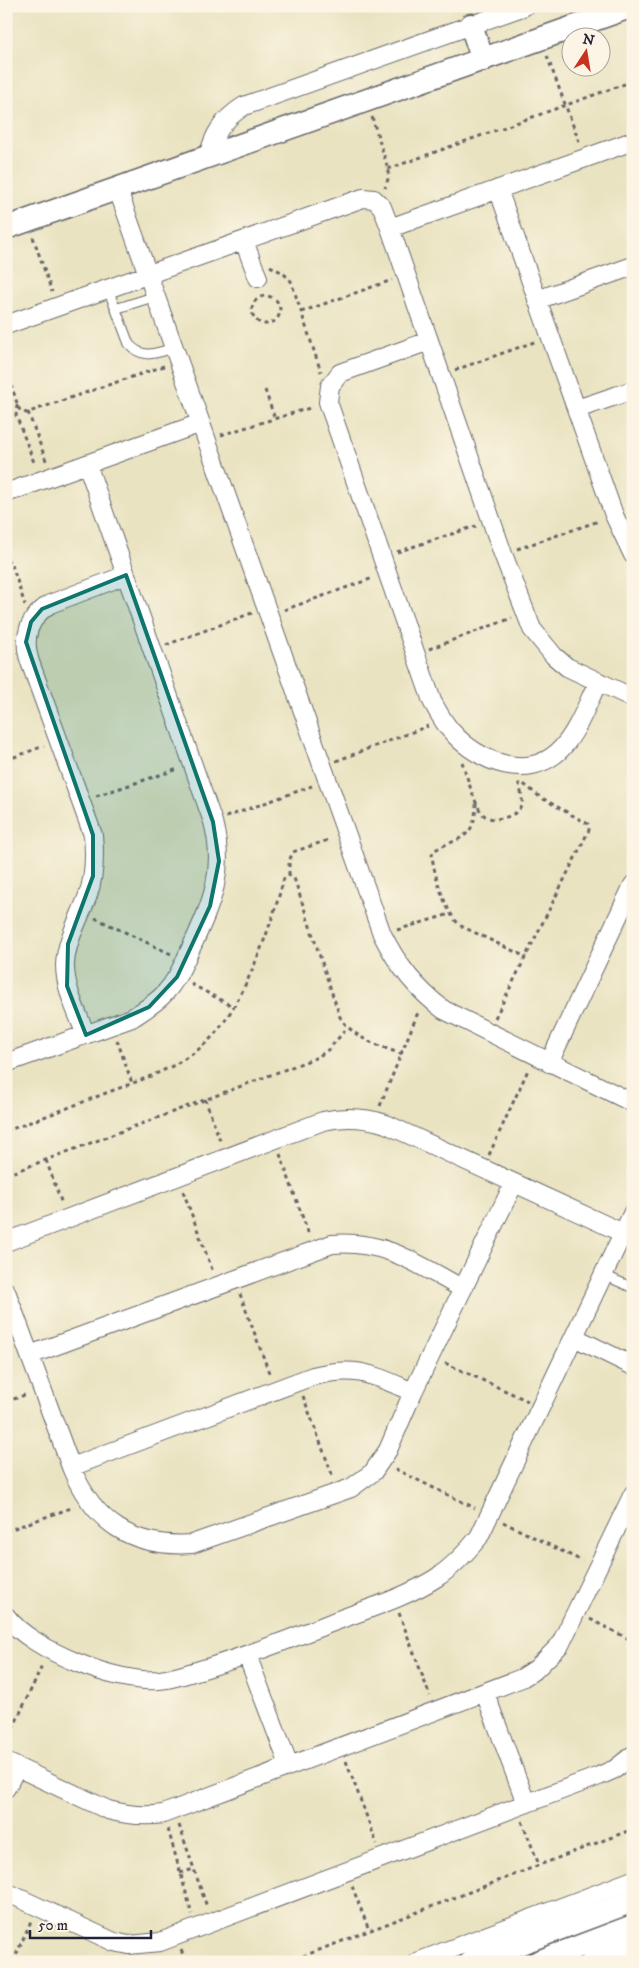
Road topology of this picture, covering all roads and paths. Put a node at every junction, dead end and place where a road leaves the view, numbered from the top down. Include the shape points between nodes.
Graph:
1 (525, 6) edge
2 (633, 6) edge
3 (480, 17) edge
4 (541, 39) junction
5 (483, 60) junction
6 (633, 82) edge
7 (366, 101) junction
8 (566, 105) junction
9 (633, 141) edge
10 (208, 158) junction
11 (585, 158) junction
12 (388, 169) junction
13 (498, 189) junction
14 (118, 190) junction
15 (379, 202) junction
16 (27, 221) junction
17 (6, 228) edge
18 (390, 228) junction
19 (244, 241) junction
20 (633, 266) edge
21 (255, 271) joint
22 (148, 275) junction
23 (406, 275) junction
24 (108, 289) junction
25 (156, 296) junction
26 (537, 300) junction
27 (57, 307) junction
28 (115, 309) junction
29 (301, 312) junction
30 (271, 323) joint
31 (6, 325) edge
32 (550, 336) junction
33 (428, 341) junction
34 (176, 354) junction
35 (6, 369) edge
36 (441, 375) junction
37 (264, 390) dead end
38 (633, 390) edge
39 (328, 398) junction
40 (18, 405) junction
41 (577, 409) junction
42 (28, 412) junction
43 (275, 419) junction
44 (201, 423) junction
45 (207, 440) junction
46 (87, 464) junction
47 (46, 478) junction
48 (6, 493) edge
49 (614, 515) junction
50 (491, 521) junction
51 (503, 554) junction
52 (633, 555) edge
53 (6, 560) edge
54 (385, 565) junction
55 (12, 566) junction
56 (6, 568) edge
57 (126, 575) junction
58 (268, 611) junction
59 (525, 614) junction
60 (31, 622) junction
61 (152, 650) junction
62 (416, 654) junction
63 (598, 682) junction
64 (633, 698) edge
65 (448, 727) junction
66 (58, 741) junction
67 (6, 760) edge
68 (193, 764) junction
69 (324, 773) junction
70 (516, 773) junction
71 (81, 801) junction
72 (476, 803) junction
73 (213, 822) junction
74 (346, 834) junction
75 (289, 875) junction
76 (633, 885) edge
77 (81, 912) junction
78 (450, 914) junction
79 (382, 934) junction
80 (526, 957) junction
81 (185, 960) junction
82 (178, 977) junction
83 (425, 996) junction
84 (234, 1007) junction
85 (112, 1025) junction
86 (347, 1028) junction
87 (488, 1032) junction
88 (86, 1035) junction
89 (401, 1054) junction
90 (542, 1059) junction
91 (6, 1063) edge
92 (132, 1083) junction
93 (205, 1099) junction
94 (633, 1103) edge
95 (375, 1120) junction
96 (6, 1131) edge
97 (274, 1139) junction
98 (227, 1157) junction
99 (46, 1160) junction
100 (482, 1168) junction
101 (6, 1175) edge
102 (178, 1176) junction
103 (514, 1183) junction
104 (633, 1212) edge
105 (68, 1218) junction
106 (623, 1234) junction
107 (6, 1242) edge
108 (314, 1249) junction
109 (604, 1275) junction
110 (226, 1282) junction
111 (633, 1288) edge
112 (463, 1289) junction
113 (6, 1291) edge
114 (574, 1337) junction
115 (30, 1355) junction
116 (430, 1356) junction
117 (633, 1366) edge
118 (297, 1381) junction
119 (42, 1388) junction
120 (275, 1390) junction
121 (413, 1392) junction
122 (6, 1402) edge
123 (541, 1407) junction
124 (70, 1467) junction
125 (338, 1492) junction
126 (633, 1494) edge
127 (88, 1502) junction
128 (6, 1531) edge
129 (393, 1598) junction
130 (576, 1612) junction
131 (6, 1616) edge
132 (633, 1641) edge
133 (50, 1650) junction
134 (247, 1655) junction
135 (485, 1693) junction
136 (436, 1711) junction
137 (6, 1743) edge
138 (340, 1746) junction
139 (633, 1755) edge
140 (12, 1765) edge
141 (288, 1765) junction
142 (6, 1788) edge
143 (521, 1805) junction
144 (169, 1812) junction
145 (633, 1829) edge
146 (382, 1857) junction
147 (539, 1865) junction
148 (194, 1869) junction
149 (346, 1871) junction
150 (180, 1873) junction
151 (633, 1880) edge
152 (6, 1892) edge
153 (633, 1901) edge
154 (37, 1907) junction
155 (204, 1925) junction
156 (633, 1926) edge
157 (369, 1930) junction
158 (633, 1946) edge
159 (14, 1962) edge
160 (288, 1962) edge
161 (417, 1962) edge
162 (471, 1962) edge
163 (538, 1962) edge
164 (590, 1962) edge

1 - 3 street
2 - 4 street
3 - 5 street
3 - 10 street via 244,106 220,127
4 - 5 street
4 - 8 path
5 - 7 street
6 - 8 path
7 - 10 street
7 - 12 path
8 - 11 path
8 - 12 path
9 - 11 street
10 - 14 street
11 - 13 street
12 - 15 path via 387,184
13 - 18 street
13 - 26 street
14 - 16 street
14 - 22 street
15 - 18 street
15 - 19 street via 369,197 362,198
16 - 17 street
16 - 27 path
18 - 23 street
19 - 21 street
19 - 22 street
20 - 26 street
21 - 29 path via 269,266 283,273 291,281
22 - 24 street
22 - 25 street
23 - 29 path
23 - 33 street
24 - 27 street
24 - 28 lane
25 - 28 lane
25 - 34 street
26 - 32 street
27 - 31 street
28 - 34 lane via 128,344 135,351 152,355
29 - 39 path
30 - 30 path via 279,316 279,306 272,298 262,297 254,304 253,315 260,322
32 - 36 path
32 - 41 street
33 - 36 street
33 - 39 street via 340,373 334,379
34 - 42 path
34 - 44 street
35 - 40 path
36 - 50 street
37 - 43 path
38 - 41 street
39 - 43 path
39 - 54 street
40 - 42 path via 22,412
40 - 47 path via 16,415
41 - 49 street
42 - 47 path
43 - 45 path
44 - 45 street
44 - 46 street
45 - 58 street
46 - 47 street
46 - 57 street
47 - 48 street
49 - 51 path
49 - 52 street
50 - 51 street
50 - 54 path
51 - 59 street
53 - 55 path
54 - 58 path
54 - 62 street
55 - 56 path
55 - 60 path
57 - 60 street via 50,604
57 - 61 street
58 - 61 path
58 - 69 street
59 - 62 path
59 - 63 street via 532,629 554,656 582,676
60 - 66 street via 26,652
61 - 68 street
62 - 65 street via 432,701
63 - 64 street
63 - 70 street via 561,749
65 - 69 path
65 - 70 street via 480,756
65 - 72 path
66 - 67 path
66 - 71 street
68 - 71 path
68 - 73 street
69 - 73 path
69 - 74 street
70 - 72 path via 522,804 515,814 491,819 481,812
70 - 80 path via 540,798 589,827
71 - 77 street via 93,834 95,855 93,876
72 - 78 path via 476,813 461,840 433,851
73 - 81 street via 219,861 217,884
74 - 75 path via 293,852
74 - 79 street
75 - 84 path via 284,878 278,903
75 - 86 path via 294,878 340,1018
76 - 90 street
77 - 81 path
77 - 88 street via 68,944 65,965 67,986
78 - 79 path
78 - 80 path via 461,926
79 - 83 street via 398,964
80 - 87 path
81 - 82 street
82 - 84 path
82 - 85 street via 150,1007
83 - 87 street via 444,1010
83 - 89 path
84 - 92 path via 208,1042 180,1062
85 - 88 street
85 - 92 path
86 - 89 path via 358,1037
86 - 93 path via 318,1057
87 - 90 street
88 - 91 street
89 - 95 path
90 - 94 street
90 - 100 path
92 - 96 path
93 - 98 path
93 - 99 path
95 - 97 street via 336,1118
95 - 100 street
97 - 98 street
97 - 108 path
98 - 102 street
99 - 101 path
99 - 105 path
100 - 103 street
102 - 105 street
102 - 110 path
103 - 106 street
103 - 112 street
104 - 106 street
105 - 107 street
106 - 109 street
108 - 110 street
108 - 112 street via 353,1242 374,1245 394,1252
109 - 111 lane
109 - 114 street
110 - 115 street
110 - 120 path
112 - 116 street
113 - 115 street
114 - 117 street
114 - 123 street
115 - 119 street
116 - 121 street
116 - 123 path
118 - 120 street
118 - 121 street via 331,1371 349,1370 368,1373
118 - 125 path
119 - 122 path
119 - 124 street
120 - 124 street
121 - 125 street via 381,1462 363,1481
123 - 129 street via 486,1522 466,1553 434,1579
124 - 127 street
125 - 127 street via 212,1539 173,1545 153,1543 117,1528
126 - 130 street
127 - 128 path
129 - 134 street
129 - 136 path
130 - 132 path
130 - 135 street via 560,1646 549,1658 522,1678
131 - 133 street via 29,1638
133 - 134 street via 112,1675 136,1680 160,1680
133 - 137 path
134 - 141 street
135 - 136 street
135 - 143 street
136 - 138 street
138 - 141 street
138 - 146 path
139 - 143 street via 614,1769
140 - 142 street
140 - 144 street via 108,1810 145,1816
141 - 144 street
143 - 146 street
143 - 147 path
144 - 148 path
144 - 150 path
145 - 147 path
146 - 149 street
147 - 157 path
148 - 150 path
148 - 155 path
149 - 155 street
149 - 157 path
150 - 155 path
151 - 161 street
152 - 154 street
153 - 162 street
154 - 155 street via 99,1937 129,1945 160,1942
154 - 159 path
156 - 163 street
157 - 160 path
158 - 164 street

